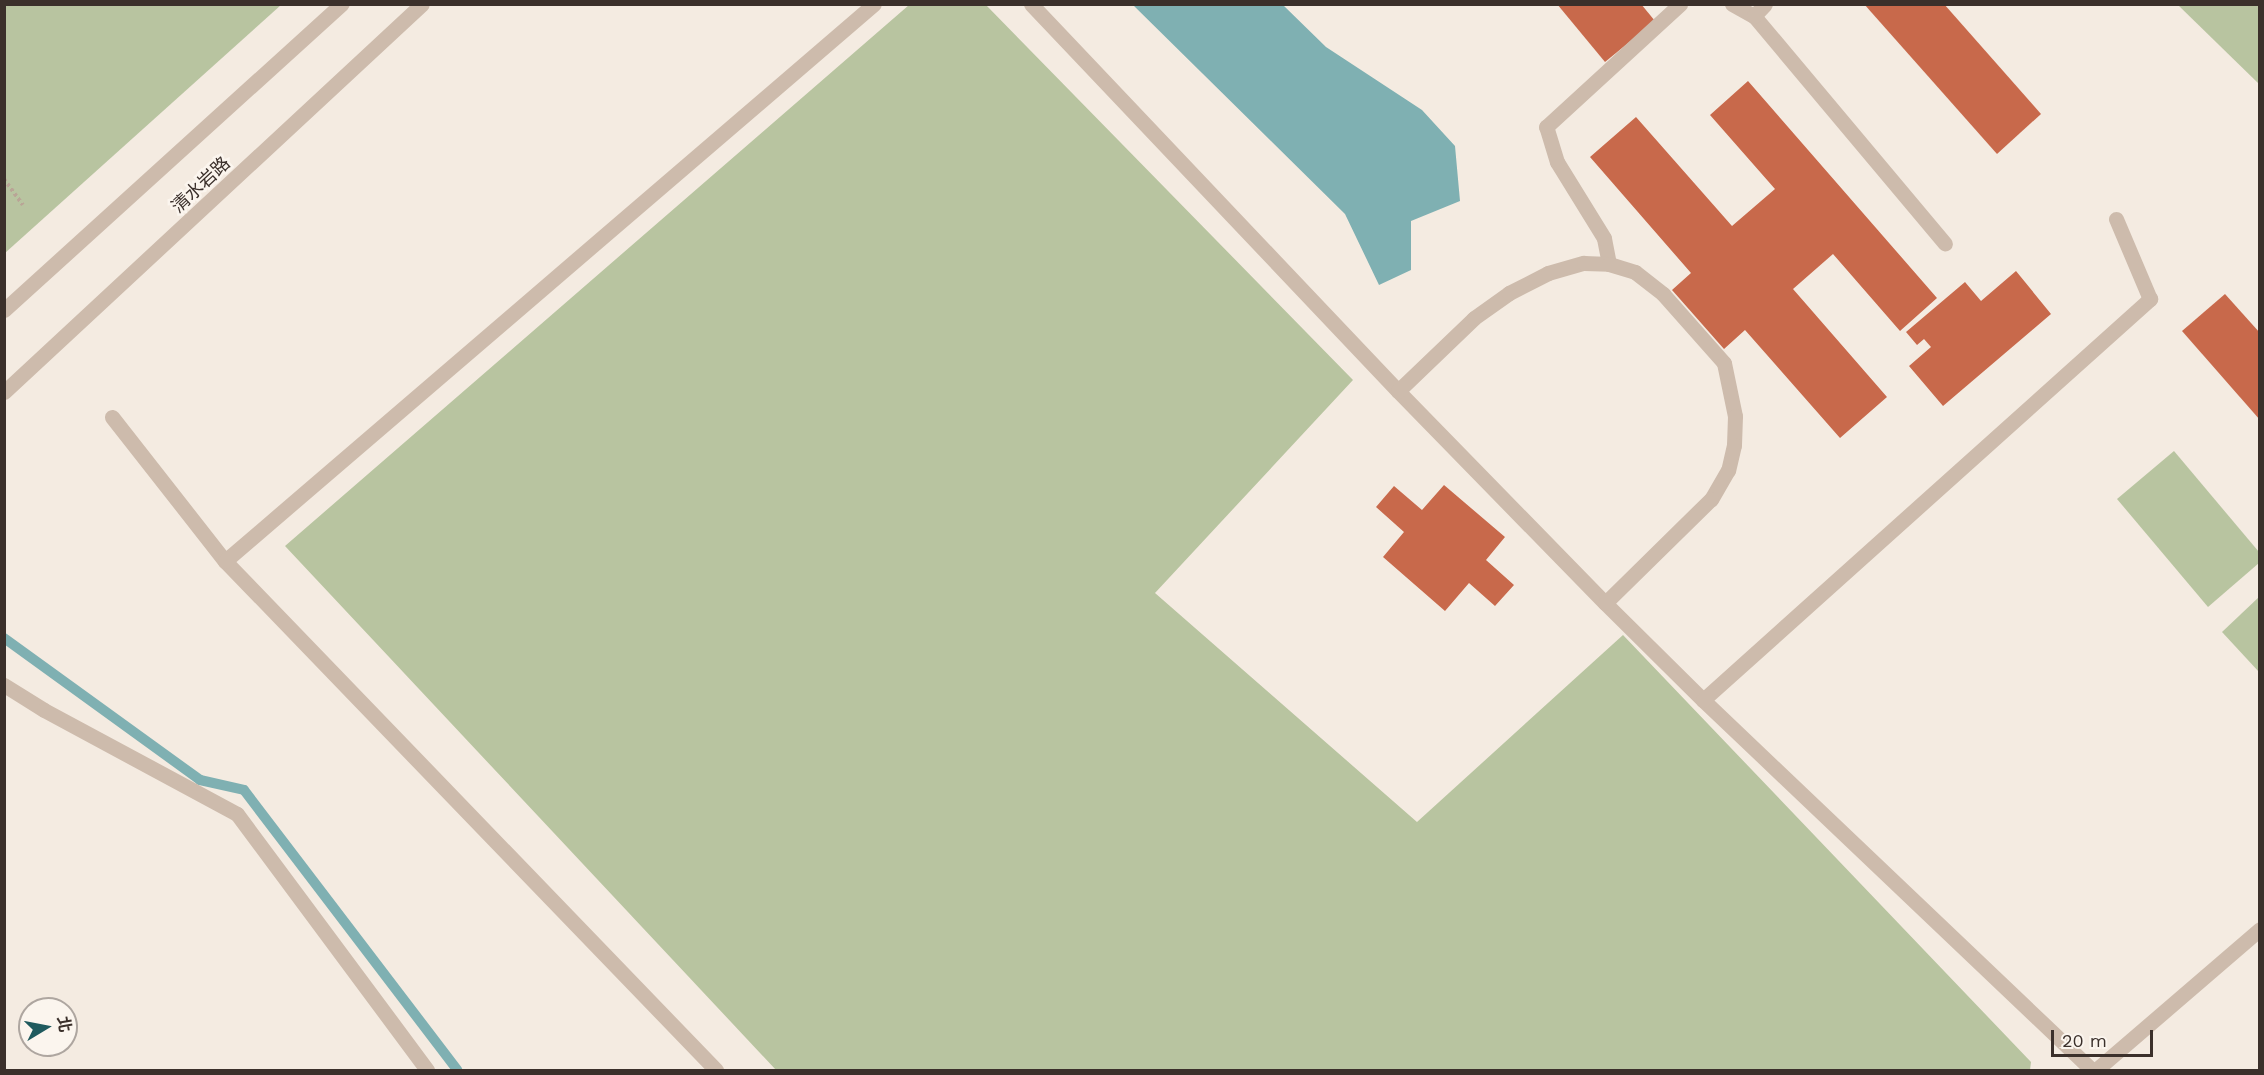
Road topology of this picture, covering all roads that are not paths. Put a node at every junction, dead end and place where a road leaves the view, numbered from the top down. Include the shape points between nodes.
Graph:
1 (342, 4) edge
2 (422, 4) edge
3 (874, 4) edge
4 (1031, 4) edge
5 (1680, 4) edge
6 (1732, 4) edge
7 (1765, 4) edge
8 (1754, 16) junction
9 (2116, 219) dead end
10 (1945, 244) dead end
11 (1609, 264) junction
12 (4, 310) edge
13 (1398, 391) junction
14 (4, 392) edge
15 (112, 417) dead end
16 (225, 561) junction
17 (1605, 603) junction
18 (4, 685) edge
19 (1702, 700) junction
20 (2259, 929) edge
21 (427, 1071) edge
22 (716, 1071) edge
23 (2094, 1071) edge

1 - 12 street
2 - 14 street, 清水岩路
3 - 16 street
4 - 13 street
5 - 11 street via 1546,127 1557,162 1604,238
6 - 8 street
7 - 8 street
8 - 10 street
9 - 19 street via 2150,299
11 - 13 street via 1584,263 1548,273 1509,293 1474,318
11 - 17 street via 1635,272 1663,294 1724,363 1735,416 1728,470 1711,499
13 - 17 street
15 - 16 street
16 - 22 street
17 - 19 street
18 - 21 street via 237,814
19 - 23 street
20 - 23 street

